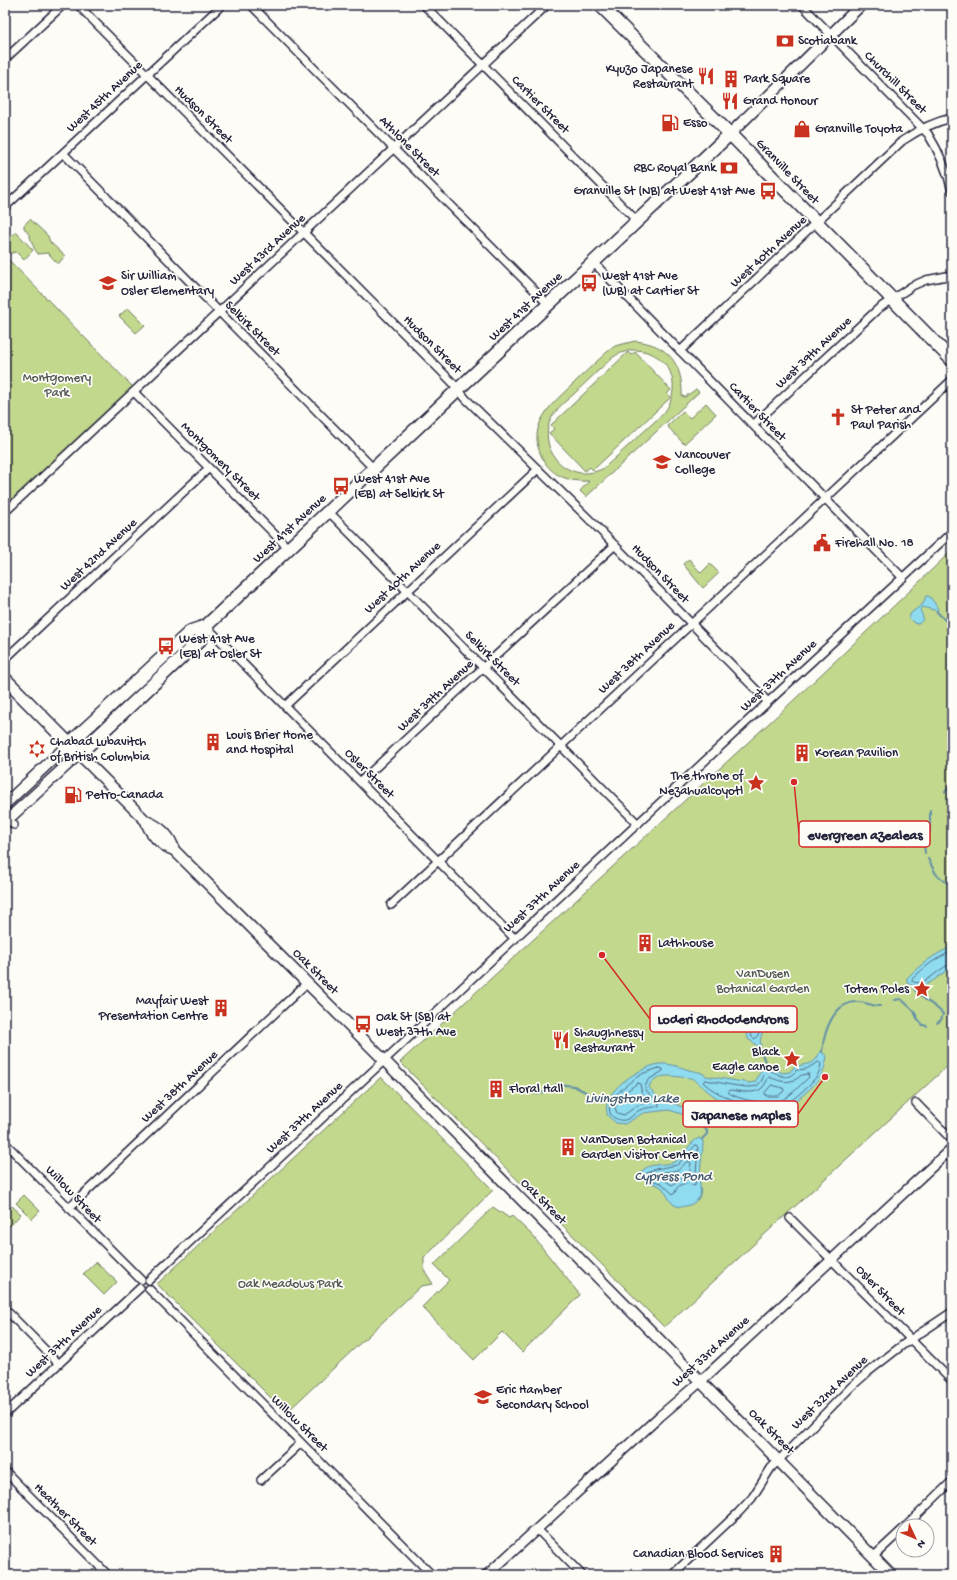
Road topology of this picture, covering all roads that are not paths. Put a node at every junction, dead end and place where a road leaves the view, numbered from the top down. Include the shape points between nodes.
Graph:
1 (62, 5) edge
2 (78, 5) edge
3 (222, 5) edge
4 (252, 5) edge
5 (424, 5) edge
6 (547, 5) edge
7 (600, 5) edge
8 (802, 5) edge
9 (861, 5) edge
10 (831, 35) junction
11 (5, 59) edge
12 (484, 65) junction
13 (146, 75) junction
14 (952, 118) edge
15 (923, 128) junction
16 (730, 134) junction
17 (394, 149) junction
18 (63, 154) junction
19 (952, 191) edge
20 (5, 207) edge
21 (638, 222) junction
22 (817, 222) junction
23 (304, 233) junction
24 (594, 263) junction
25 (952, 275) edge
26 (892, 299) junction
27 (548, 305) junction
28 (219, 312) junction
29 (680, 351) junction
30 (952, 360) edge
31 (952, 380) edge
32 (458, 390) junction
33 (134, 392) junction
34 (753, 425) junction
35 (209, 468) junction
36 (374, 469) junction
37 (538, 469) junction
38 (825, 498) junction
39 (5, 512) edge
40 (328, 512) junction
41 (952, 532) edge
42 (615, 545) junction
43 (289, 549) junction
44 (903, 578) junction
45 (407, 591) junction
46 (691, 624) junction
47 (206, 626) junction
48 (5, 659) edge
49 (483, 668) junction
50 (5, 679) edge
51 (768, 702) junction
52 (285, 706) junction
53 (69, 744) junction
54 (560, 746) junction
55 (79, 754) junction
56 (360, 782) junction
57 (5, 804) edge
58 (8, 820) edge
59 (638, 824) junction
60 (437, 861) junction
61 (391, 905) dead end
62 (515, 939) junction
63 (307, 983) junction
64 (385, 1061) junction
65 (916, 1103) dead end
66 (952, 1140) edge
67 (5, 1143) edge
68 (952, 1148) edge
69 (69, 1208) junction
70 (790, 1218) dead end
71 (832, 1260) junction
72 (141, 1280) junction
73 (149, 1280) junction
74 (140, 1288) junction
75 (149, 1289) junction
76 (5, 1309) edge
77 (952, 1312) edge
78 (910, 1339) junction
79 (59, 1364) junction
80 (701, 1380) junction
81 (952, 1381) edge
82 (5, 1414) edge
83 (301, 1443) junction
84 (779, 1460) junction
85 (5, 1472) edge
86 (261, 1480) dead end
87 (952, 1481) edge
88 (914, 1518) edge
89 (538, 1528) junction
90 (895, 1536) edge
91 (873, 1557) junction
92 (108, 1575) edge
93 (432, 1575) edge
94 (487, 1575) edge
95 (582, 1575) edge
96 (672, 1575) edge
97 (891, 1575) edge

1 - 11 street
2 - 13 street, Hudson Street
3 - 13 street, West 45th Avenue
4 - 17 street, Athlone Street
5 - 12 street, Cartier Street
6 - 12 street, West 43rd Avenue
7 - 16 main road, Granville Street
8 - 10 street, Churchill Street
9 - 10 main road, West 41st Avenue
10 - 15 street, Churchill Street
10 - 16 main road, West 41st Avenue
12 - 17 street, West 43rd Avenue
12 - 21 street, Cartier Street
13 - 18 street, West 45th Avenue
13 - 23 street, Hudson Street
14 - 15 street, West 40th Avenue
15 - 19 street, Churchill Street via 939,151
15 - 22 street, West 40th Avenue via 902,141
16 - 21 main road, West 41st Avenue
16 - 22 main road, Granville Street
17 - 23 street, West 43rd Avenue
17 - 27 street, Athlone Street
18 - 20 street, West 45th Avenue
18 - 28 street, Selkirk Street
21 - 24 main road, West 41st Avenue
22 - 26 main road, Granville Street
22 - 29 street, West 40th Avenue
23 - 28 street, West 43rd Avenue
23 - 32 street, Hudson Street
24 - 27 main road, West 41st Avenue
24 - 29 street, Cartier Street
25 - 26 street, West 39th Avenue via 926,280
26 - 30 main road, Granville Street
26 - 34 street, West 39th Avenue
27 - 32 main road, West 41st Avenue
28 - 33 street, West 43rd Avenue
28 - 36 street, Selkirk Street
29 - 34 street, Cartier Street
31 - 38 street, West 38th Avenue
32 - 36 main road, West 41st Avenue
32 - 37 street, Hudson Street
33 - 35 street, Montgomery Street
33 - 39 street, West 43rd Avenue
34 - 38 street, Cartier Street
35 - 43 street, Montgomery Street
35 - 48 street, West 42nd Avenue
36 - 40 main road, West 41st Avenue
37 - 42 street, Hudson Street
37 - 45 street, West 40th Avenue
38 - 44 street, Cartier Street
38 - 46 street, West 38th Avenue
40 - 43 main road, West 41st Avenue
40 - 45 street, Selkirk Street
41 - 44 street, West 37th Avenue
42 - 46 street, Hudson Street
42 - 49 street, West 39th Avenue
43 - 47 main road, West 41st Avenue
44 - 51 street, West 37th Avenue
45 - 49 street, Selkirk Street
45 - 52 street, West 40th Avenue
46 - 51 street, Hudson Street
46 - 54 street, West 38th Avenue
47 - 52 street, Osler Street
47 - 53 main road, West 41st Avenue via 191,631
47 - 55 main road, West 41st Avenue via 200,640
49 - 54 street, Selkirk Street
49 - 56 street, West 39th Avenue
50 - 53 main road, Oak Street
51 - 59 street, West 37th Avenue
52 - 56 street, Osler Street
53 - 55 main road, Oak Street
53 - 57 main road, West 41st Avenue
54 - 59 street, Selkirk Street
54 - 60 street, West 38th Avenue
55 - 58 main road, West 41st Avenue
55 - 63 main road, Oak Street via 146,821 155,824 172,841 174,850
56 - 60 street, Osler Street
59 - 62 street, West 37th Avenue
60 - 61 street, West 38th Avenue
60 - 62 street, Osler Street
62 - 64 street, West 37th Avenue
63 - 64 main road, Oak Street
63 - 69 street, West 38th Avenue
64 - 73 street, West 37th Avenue
64 - 80 main road, Oak Street
65 - 66 street
67 - 69 street, Willow Street
68 - 71 street, West 33rd Avenue
69 - 72 street, Willow Street
70 - 71 street, Osler Street
71 - 78 street, Osler Street
71 - 80 street, West 33rd Avenue
72 - 73 street
72 - 74 street
73 - 75 street
74 - 75 street
74 - 79 street, West 37th Avenue
75 - 83 street, Willow Street
76 - 79 street
77 - 78 street, West 32nd Avenue
78 - 81 street, Osler Street
78 - 84 street, West 32nd Avenue via 868,1372
79 - 82 street, West 37th Avenue
80 - 84 main road, Oak Street
80 - 89 street, West 33rd Avenue
83 - 86 street
83 - 93 street, Willow Street
84 - 91 main road, Oak Street
84 - 96 street, West 32nd Avenue via 742,1509
85 - 92 street, Heather Street
87 - 88 street
89 - 94 street, West 33rd Avenue
89 - 95 street
90 - 91 street
91 - 97 main road, Oak Street

